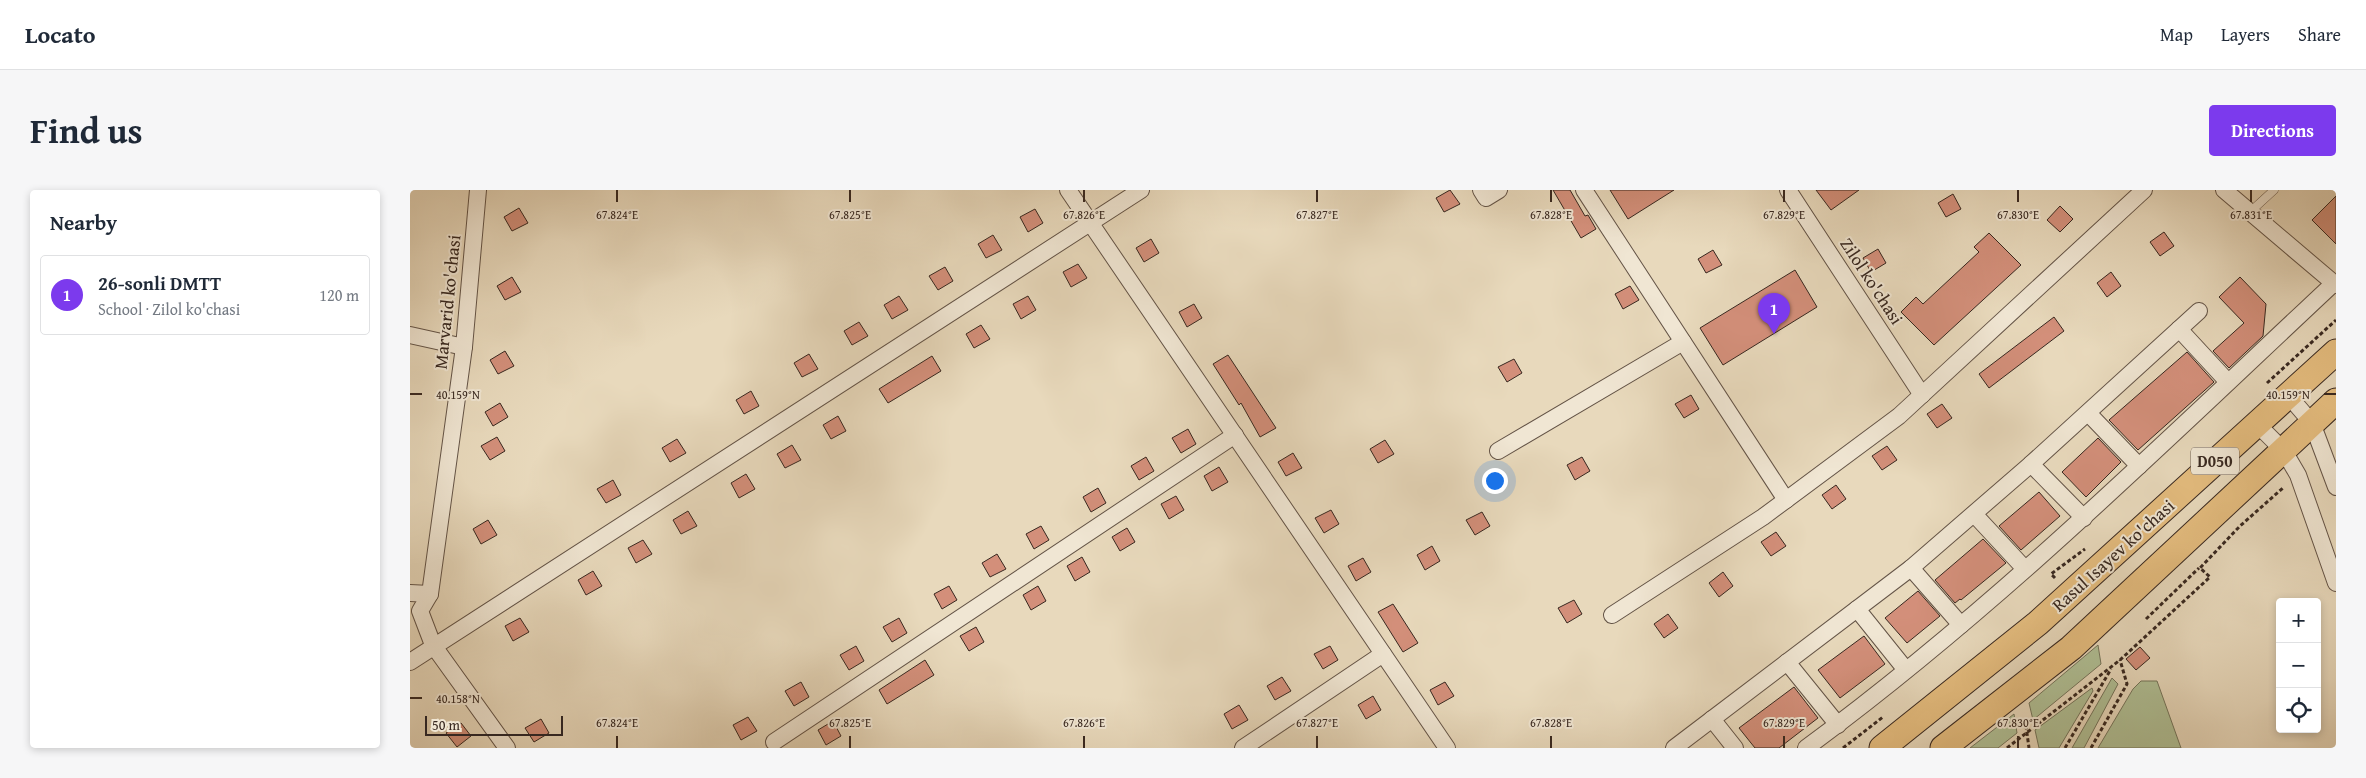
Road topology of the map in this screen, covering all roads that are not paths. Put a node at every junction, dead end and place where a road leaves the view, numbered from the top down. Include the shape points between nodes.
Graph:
1 (478, 190) edge
2 (1068, 190) edge
3 (1141, 190) edge
4 (1481, 190) edge
5 (1500, 190) edge
6 (1584, 190) edge
7 (1788, 190) edge
8 (2144, 190) edge
9 (2224, 190) edge
10 (2274, 190) edge
11 (2250, 212) junction
12 (1091, 223) junction
13 (2335, 284) edge
14 (2199, 311) dead end
15 (2179, 329) junction
16 (410, 335) edge
17 (1683, 342) junction
18 (464, 347) junction
19 (2336, 352) edge
20 (2228, 382) junction
21 (1922, 395) junction
22 (2288, 395) junction
23 (2336, 401) edge
24 (2088, 413) junction
25 (2256, 423) junction
26 (2312, 423) junction
27 (1235, 435) junction
28 (1498, 451) dead end
29 (2284, 451) junction
30 (2031, 464) junction
31 (2139, 466) junction
32 (2336, 487) edge
33 (1786, 500) junction
34 (1974, 514) junction
35 (2084, 518) junction
36 (1911, 568) junction
37 (2025, 570) junction
38 (2336, 583) edge
39 (410, 593) edge
40 (430, 594) junction
41 (1857, 609) junction
42 (1612, 615) dead end
43 (1961, 625) junction
44 (433, 645) junction
45 (1383, 654) junction
46 (410, 662) edge
47 (1787, 662) junction
48 (1906, 670) junction
49 (1712, 719) junction
50 (1838, 725) junction
51 (774, 742) dead end
52 (507, 748) edge
53 (1243, 748) edge
54 (1447, 748) edge
55 (1674, 748) edge
56 (1735, 748) edge
57 (1806, 748) edge
58 (1882, 748) edge
59 (1943, 748) edge

1 - 18 street, Marvarid ko'chasi
2 - 12 street
3 - 12 street
4 - 5 street via 1486,198
6 - 17 street
7 - 21 street, Zilol ko'chasi
8 - 21 street
9 - 11 street
10 - 11 lane
11 - 13 street
12 - 27 street
12 - 44 street
13 - 20 street
14 - 15 street
15 - 20 street
15 - 24 street
16 - 18 street
17 - 28 street
17 - 33 street
18 - 40 street, Marvarid ko'chasi
19 - 22 main road, Rasul Isayev ko'chasi / D050
20 - 31 street
21 - 33 street via 1899,416
22 - 25 main road, Rasul Isayev ko'chasi / D050
22 - 26 street
23 - 26 main road, D050
24 - 30 street
24 - 31 street
25 - 29 street
25 - 58 main road, Rasul Isayev ko'chasi / D050 via 2038,623
26 - 29 main road, D050
26 - 32 street
27 - 45 street
27 - 51 street
29 - 38 street via 2298,474
29 - 59 main road, D050 via 2071,648
30 - 34 street
30 - 35 street
31 - 35 street
33 - 42 street
34 - 36 street
34 - 37 street
35 - 37 street
36 - 41 street
36 - 43 street
37 - 43 street
39 - 40 street
40 - 44 street, Marvarid ko'chasi via 420,610
41 - 47 street
41 - 48 street
43 - 48 street
44 - 46 street
44 - 52 street, Marvarid ko'chasi
45 - 53 street
45 - 54 street
47 - 49 street
47 - 50 street
48 - 50 street
49 - 55 street
49 - 56 street
50 - 57 street

